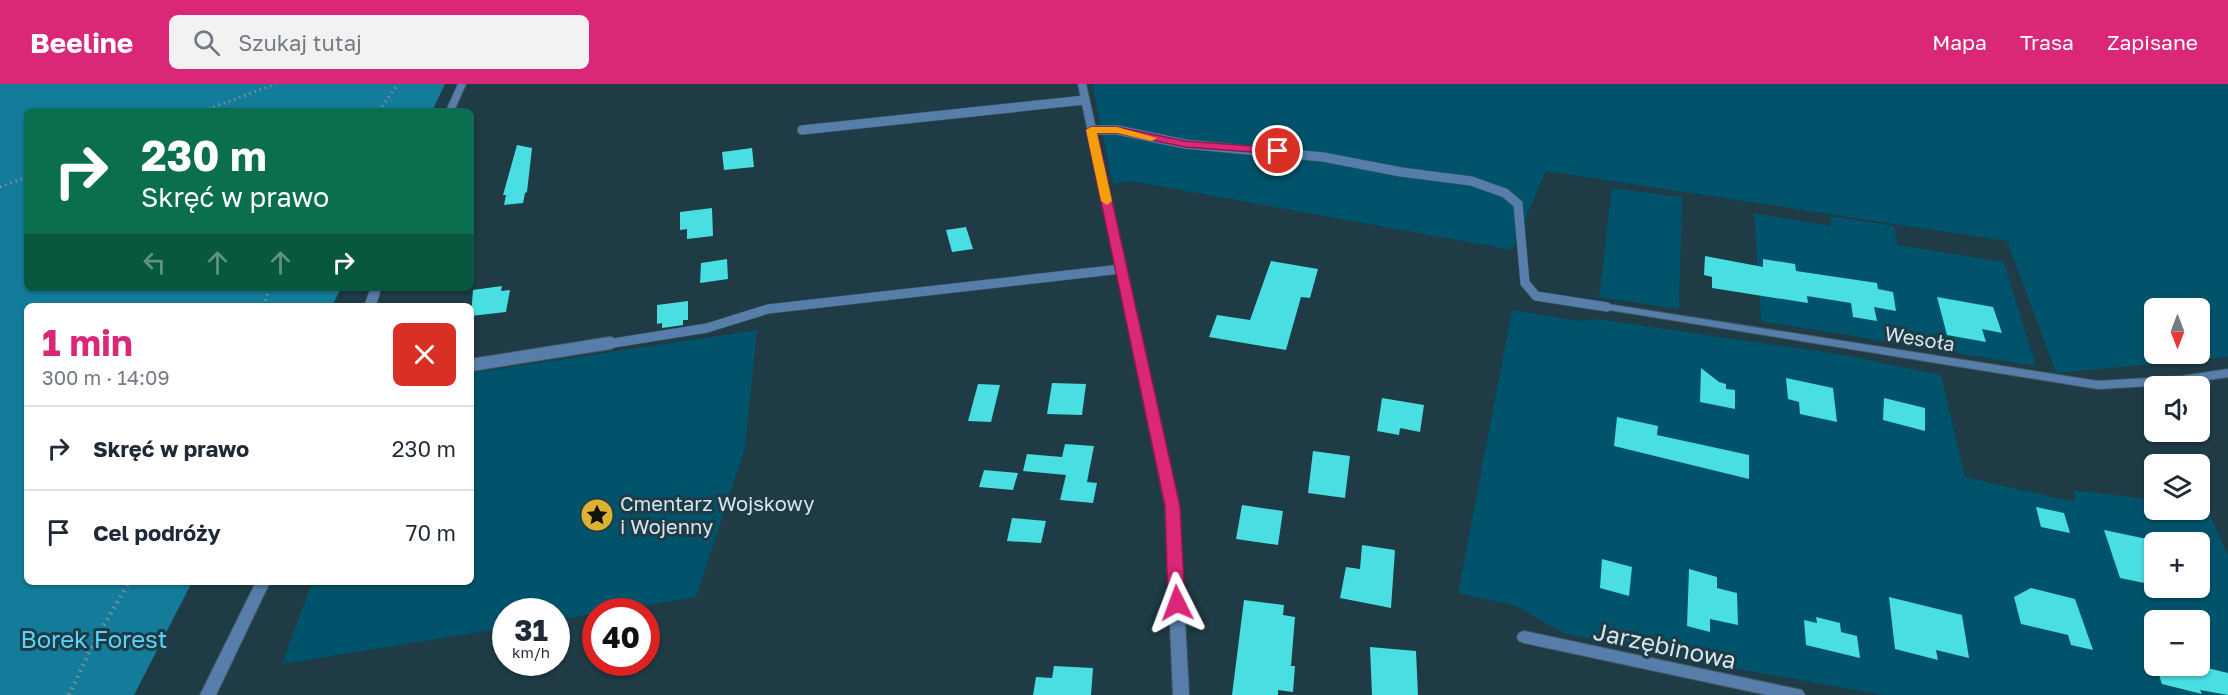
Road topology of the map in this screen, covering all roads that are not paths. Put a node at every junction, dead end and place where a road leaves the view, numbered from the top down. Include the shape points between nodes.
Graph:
1 (462, 84) edge
2 (1082, 84) edge
3 (1085, 100) junction
4 (451, 108) edge
5 (802, 130) dead end
6 (1091, 130) junction
7 (1121, 268) junction
8 (1607, 307) joint
9 (474, 365) edge
10 (2228, 373) edge
11 (262, 585) edge
12 (1524, 637) dead end
13 (208, 695) edge
14 (1181, 695) edge
15 (1797, 695) edge

1 - 4 street
2 - 3 street
3 - 5 lane
3 - 6 street
6 - 7 street
6 - 8 lane via 1117,130 1185,144 1323,157 1471,181 1505,193 1518,204 1525,283 1536,296
7 - 9 lane via 768,309 707,328
7 - 14 street via 1172,506
8 - 10 street, Wesoła via 2098,385
11 - 13 street
12 - 15 street, Jarzębinowa

